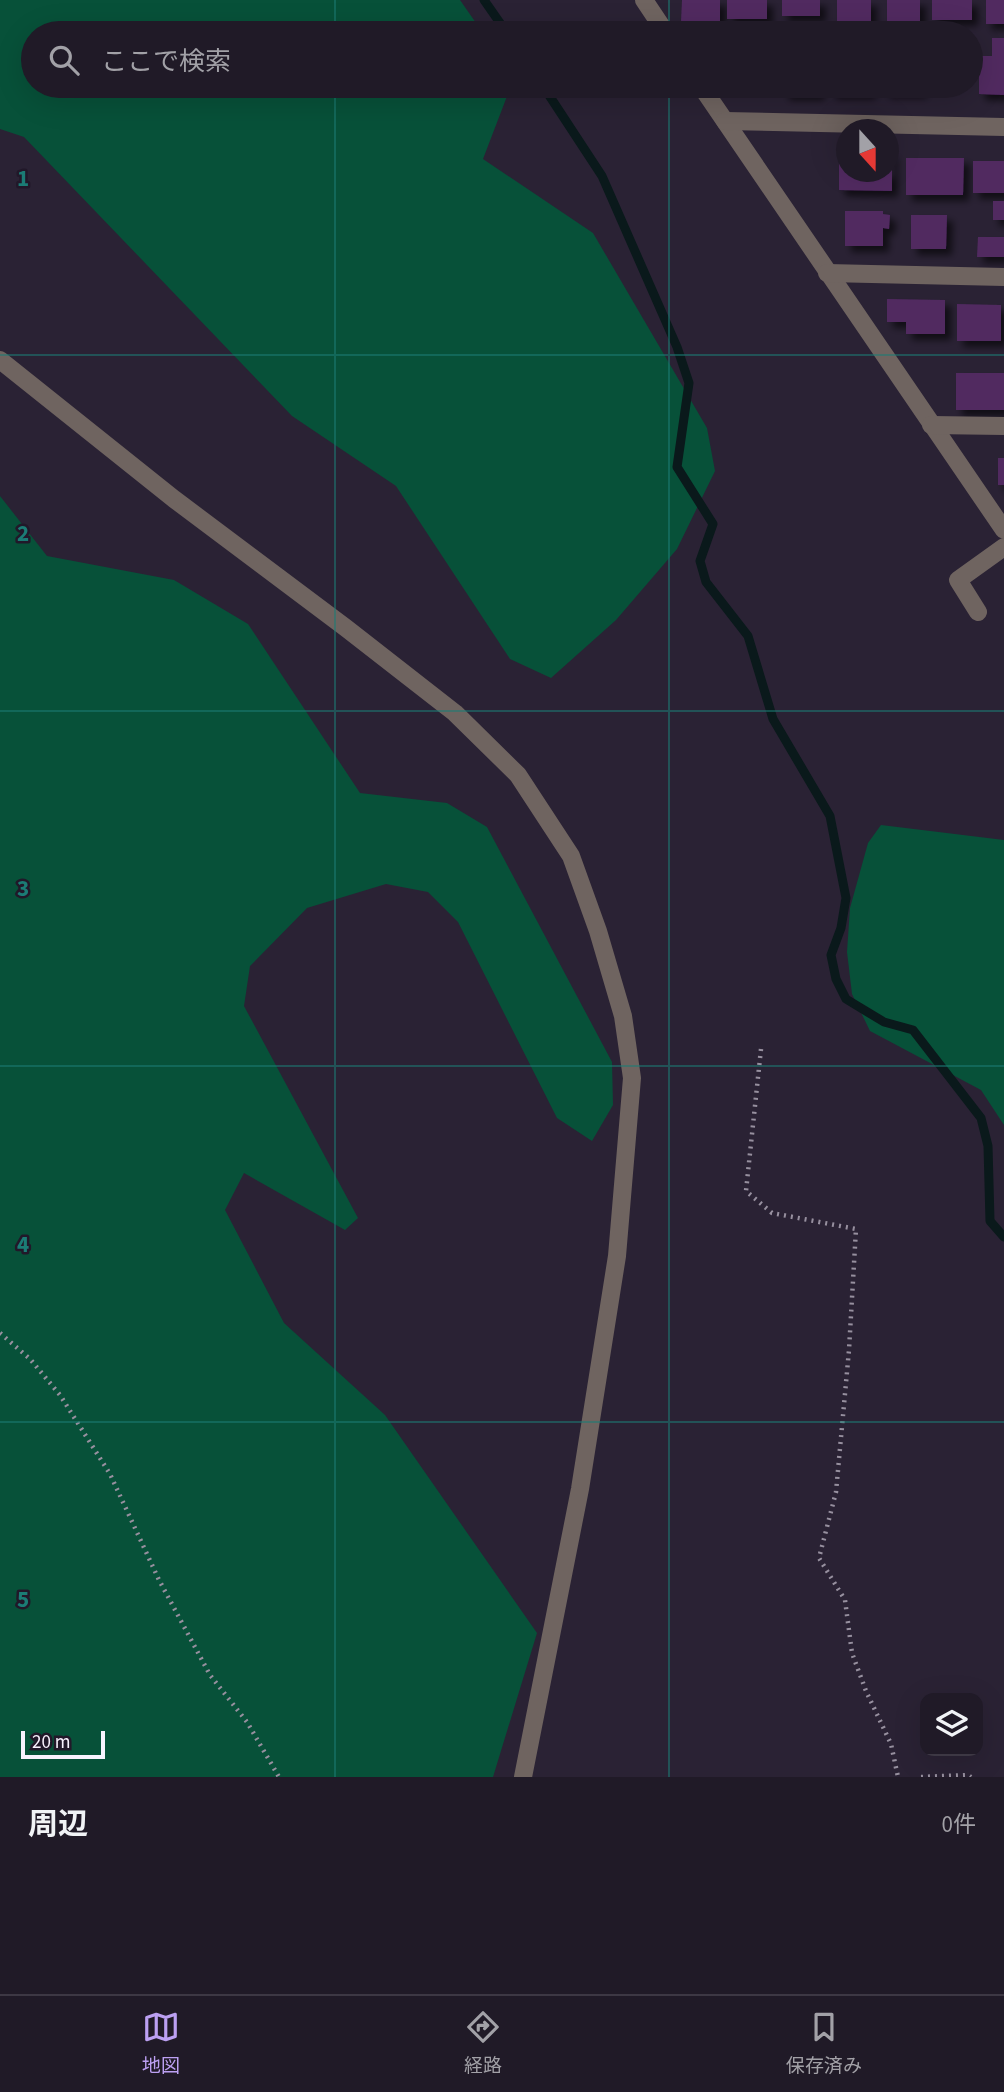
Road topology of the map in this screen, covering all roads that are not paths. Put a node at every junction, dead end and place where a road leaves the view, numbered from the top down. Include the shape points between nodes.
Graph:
1 (644, 0) edge
2 (658, 21) edge
3 (709, 98) edge
4 (725, 121) junction
5 (1004, 127) edge
6 (827, 273) junction
7 (1004, 277) edge
8 (0, 360) edge
9 (931, 425) junction
10 (1004, 426) edge
11 (1004, 530) edge
12 (1004, 547) edge
13 (978, 612) dead end
14 (523, 1777) edge

1 - 2 street
3 - 4 street
4 - 5 street
4 - 6 street
6 - 7 street
6 - 9 street
8 - 14 street via 454,713 518,775 571,856 623,1016 632,1078 615,1270 580,1489
9 - 10 street
9 - 11 street
12 - 13 street via 958,580

